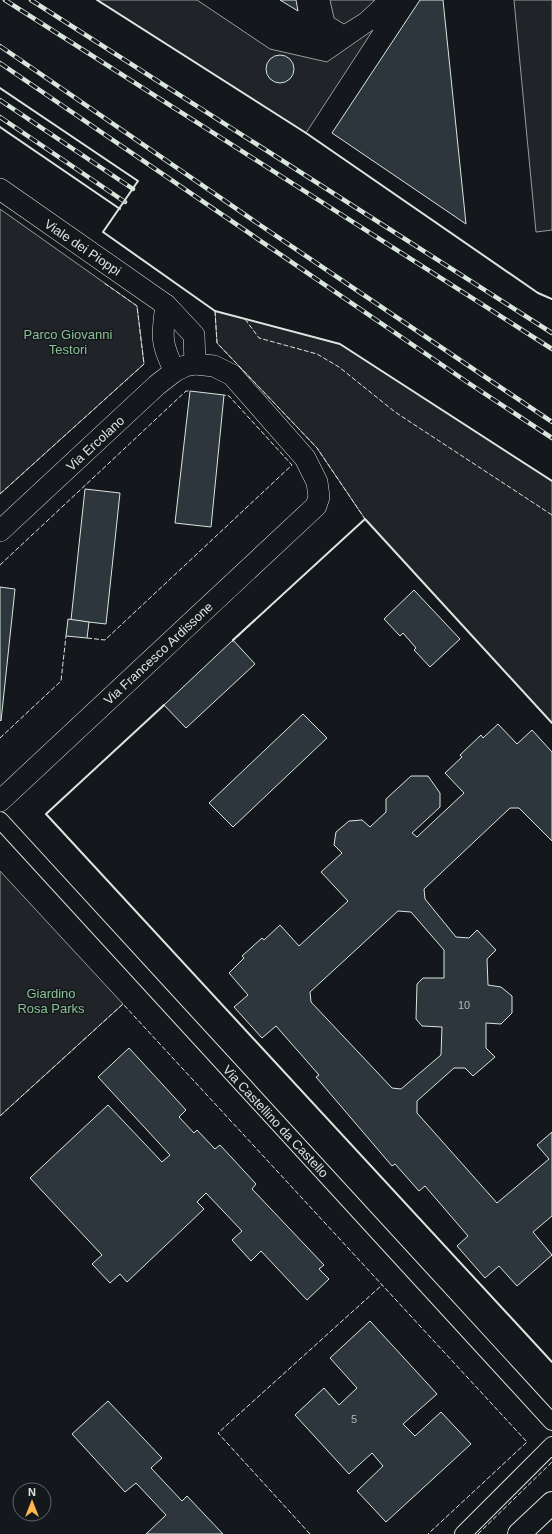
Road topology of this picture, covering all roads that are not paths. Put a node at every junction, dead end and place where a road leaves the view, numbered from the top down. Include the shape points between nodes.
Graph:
1 (0, 189) edge
2 (166, 305) junction
3 (195, 364) junction
4 (175, 371) junction
5 (0, 531) edge
6 (0, 801) edge
7 (0, 820) edge
8 (552, 1422) edge
9 (552, 1445) edge
10 (552, 1503) edge
11 (462, 1534) edge
12 (519, 1534) edge

1 - 2 street, Viale dei Pioppi
2 - 3 street, Viale dei Pioppi via 194,335
2 - 4 street via 162,334 166,355
3 - 4 street, Via Ercolano
3 - 6 street, Via Francesco Ardissone via 214,366 232,375 305,458 317,482 319,497 316,506
4 - 5 street, Via Ercolano
7 - 8 street, Via Castellino da Castello
9 - 11 street
10 - 12 main road

